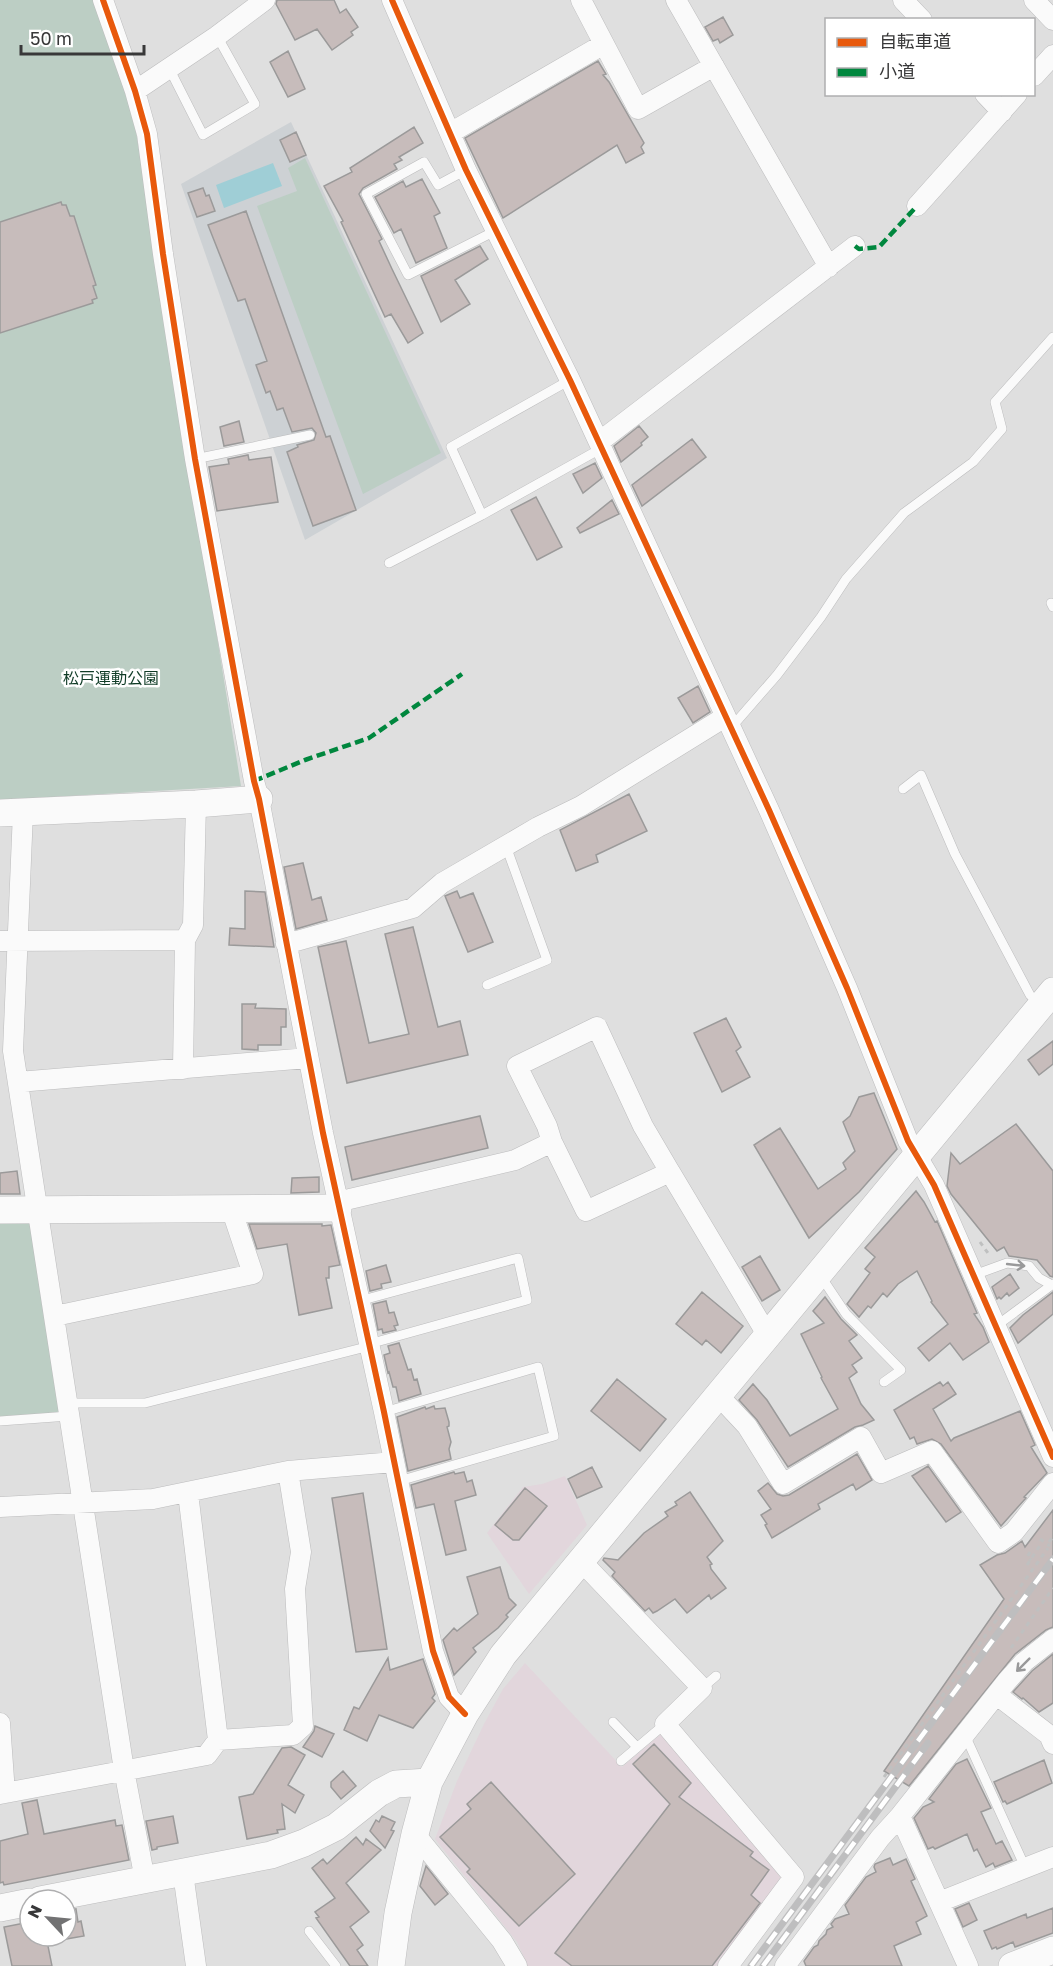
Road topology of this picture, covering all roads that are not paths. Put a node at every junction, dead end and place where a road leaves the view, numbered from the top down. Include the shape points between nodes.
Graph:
1 (103, 0) edge
2 (263, 0) edge
3 (392, 0) edge
4 (581, 0) edge
5 (676, 0) edge
6 (903, 0) edge
7 (1034, 0) edge
8 (920, 18) edge
9 (1053, 20) edge
10 (217, 36) junction
11 (604, 44) junction
12 (1053, 55) edge
13 (714, 66) junction
14 (169, 68) junction
15 (1035, 75) edge
16 (135, 91) junction
17 (987, 96) edge
18 (1015, 96) edge
19 (1002, 112) junction
20 (450, 133) junction
21 (466, 170) junction
22 (917, 206) dead end
23 (497, 230) junction
24 (855, 246) dead end
25 (829, 267) junction
26 (1053, 337) edge
27 (570, 380) junction
28 (310, 435) dead end
29 (600, 445) junction
30 (195, 459) junction
31 (482, 514) junction
32 (389, 563) dead end
33 (728, 723) junction
34 (903, 789) dead end
35 (259, 799) junction
36 (196, 804) junction
37 (12, 812) edge
38 (506, 846) junction
39 (185, 940) junction
40 (9, 941) edge
41 (286, 944) junction
42 (487, 985) dead end
43 (1047, 998) edge
44 (308, 1058) junction
45 (183, 1069) junction
46 (18, 1082) junction
47 (552, 1142) junction
48 (916, 1156) junction
49 (670, 1172) junction
50 (337, 1205) junction
51 (231, 1208) junction
52 (0, 1210) edge
53 (38, 1210) junction
54 (818, 1273) junction
55 (974, 1275) junction
56 (1052, 1284) edge
57 (359, 1301) junction
58 (55, 1316) junction
59 (996, 1326) junction
60 (768, 1336) junction
61 (369, 1345) junction
62 (884, 1382) dead end
63 (718, 1395) junction
64 (70, 1410) junction
65 (384, 1412) junction
66 (0, 1421) edge
67 (1053, 1457) edge
68 (288, 1472) junction
69 (396, 1472) junction
70 (1053, 1483) edge
71 (188, 1493) junction
72 (83, 1503) junction
73 (0, 1507) edge
74 (581, 1561) junction
75 (1053, 1639) edge
76 (997, 1695) junction
77 (465, 1714) junction
78 (613, 1722) dead end
79 (0, 1723) edge
80 (665, 1725) junction
81 (965, 1735) junction
82 (218, 1740) junction
83 (1053, 1744) edge
84 (637, 1747) junction
85 (621, 1761) dead end
86 (124, 1770) junction
87 (429, 1782) junction
88 (3, 1793) edge
89 (900, 1816) junction
90 (415, 1834) junction
91 (1053, 1857) edge
92 (1025, 1867) junction
93 (183, 1873) junction
94 (145, 1880) junction
95 (78, 1893) edge
96 (939, 1902) junction
97 (18, 1904) edge
98 (0, 1908) edge
99 (309, 1931) dead end
100 (1053, 1950) edge
101 (196, 1966) edge
102 (336, 1966) edge
103 (391, 1966) edge
104 (517, 1966) edge
105 (728, 1966) edge
106 (785, 1966) edge
107 (968, 1966) edge
108 (1012, 1966) edge

1 - 16 street
2 - 10 street
3 - 20 street
4 - 11 street
5 - 13 street
6 - 8 street
7 - 9 street
10 - 14 street
10 - 14 lane via 255,104 203,135
11 - 13 street via 638,109
11 - 20 street
12 - 15 street
13 - 25 street
14 - 16 street
16 - 30 street via 148,144
17 - 19 street
18 - 19 street
19 - 22 street
20 - 21 street
21 - 23 street
21 - 23 lane via 438,185 424,162 366,194 408,275
23 - 27 street
24 - 25 street
25 - 29 street
26 - 33 lane via 995,402 1002,429 973,462 904,513 846,579 777,675
27 - 29 street
27 - 31 lane via 451,447
28 - 30 lane
29 - 31 lane
29 - 33 street
30 - 35 street
31 - 32 lane
33 - 38 street
33 - 48 street via 810,903
34 - 43 lane via 921,775 955,854 1030,995
35 - 36 street
35 - 41 street
36 - 37 street
36 - 39 street via 193,925
37 - 40 street
38 - 41 street via 442,883 412,908
38 - 42 lane via 547,960
39 - 40 street
39 - 45 street
40 - 46 street via 13,1051
41 - 44 street
43 - 48 street
44 - 45 street
44 - 50 street
45 - 46 street
46 - 53 street
47 - 49 street via 586,1211
47 - 49 street via 517,1066 597,1028 643,1126
47 - 50 street via 515,1160
48 - 54 street
48 - 55 street via 934,1185
49 - 60 street
50 - 51 street
50 - 57 street
51 - 53 street
51 - 58 street via 253,1275
52 - 53 street
53 - 58 street
54 - 60 street
54 - 62 lane via 846,1314 901,1370
55 -> 56 lane via 1006,1264 1029,1266 1039,1278
55 - 59 street
56 - 59 lane
57 - 61 street
57 - 61 lane via 518,1258 527,1300
58 - 64 street
59 - 67 street
60 - 63 street
61 - 64 lane via 145,1403
61 - 65 street
63 - 70 street via 747,1426 783,1484 861,1437 881,1473 932,1451 998,1543 1014,1533
63 - 74 street
64 - 66 lane
64 - 72 street
65 - 69 street
65 - 69 lane via 538,1367 554,1436
68 - 69 street
68 - 71 street
68 - 82 street via 302,1552 295,1589 303,1726 293,1735
69 - 77 street via 433,1651 449,1697
71 - 72 street
71 - 82 street
72 - 73 street
72 - 86 street
74 - 77 street via 503,1655
74 - 80 street via 709,1682
75 -> 76 street via 1024,1662
76 - 81 street
76 - 83 street via 1049,1735
77 - 87 street
78 - 84 lane
79 - 88 street
80 - 84 lane
80 - 105 street via 794,1877
81 - 89 street
81 - 92 lane
82 - 86 street via 207,1755
84 - 85 lane
86 - 88 street
86 - 94 street
87 - 90 street
87 - 93 street via 396,1784 336,1827 304,1843 271,1855
89 - 96 street
89 - 106 street
90 - 103 street
90 - 104 street via 502,1941
91 - 92 street
92 - 96 street
93 - 94 street
93 - 101 street
94 - 95 street
96 - 107 street
97 - 98 street
99 - 102 lane
100 - 108 street

